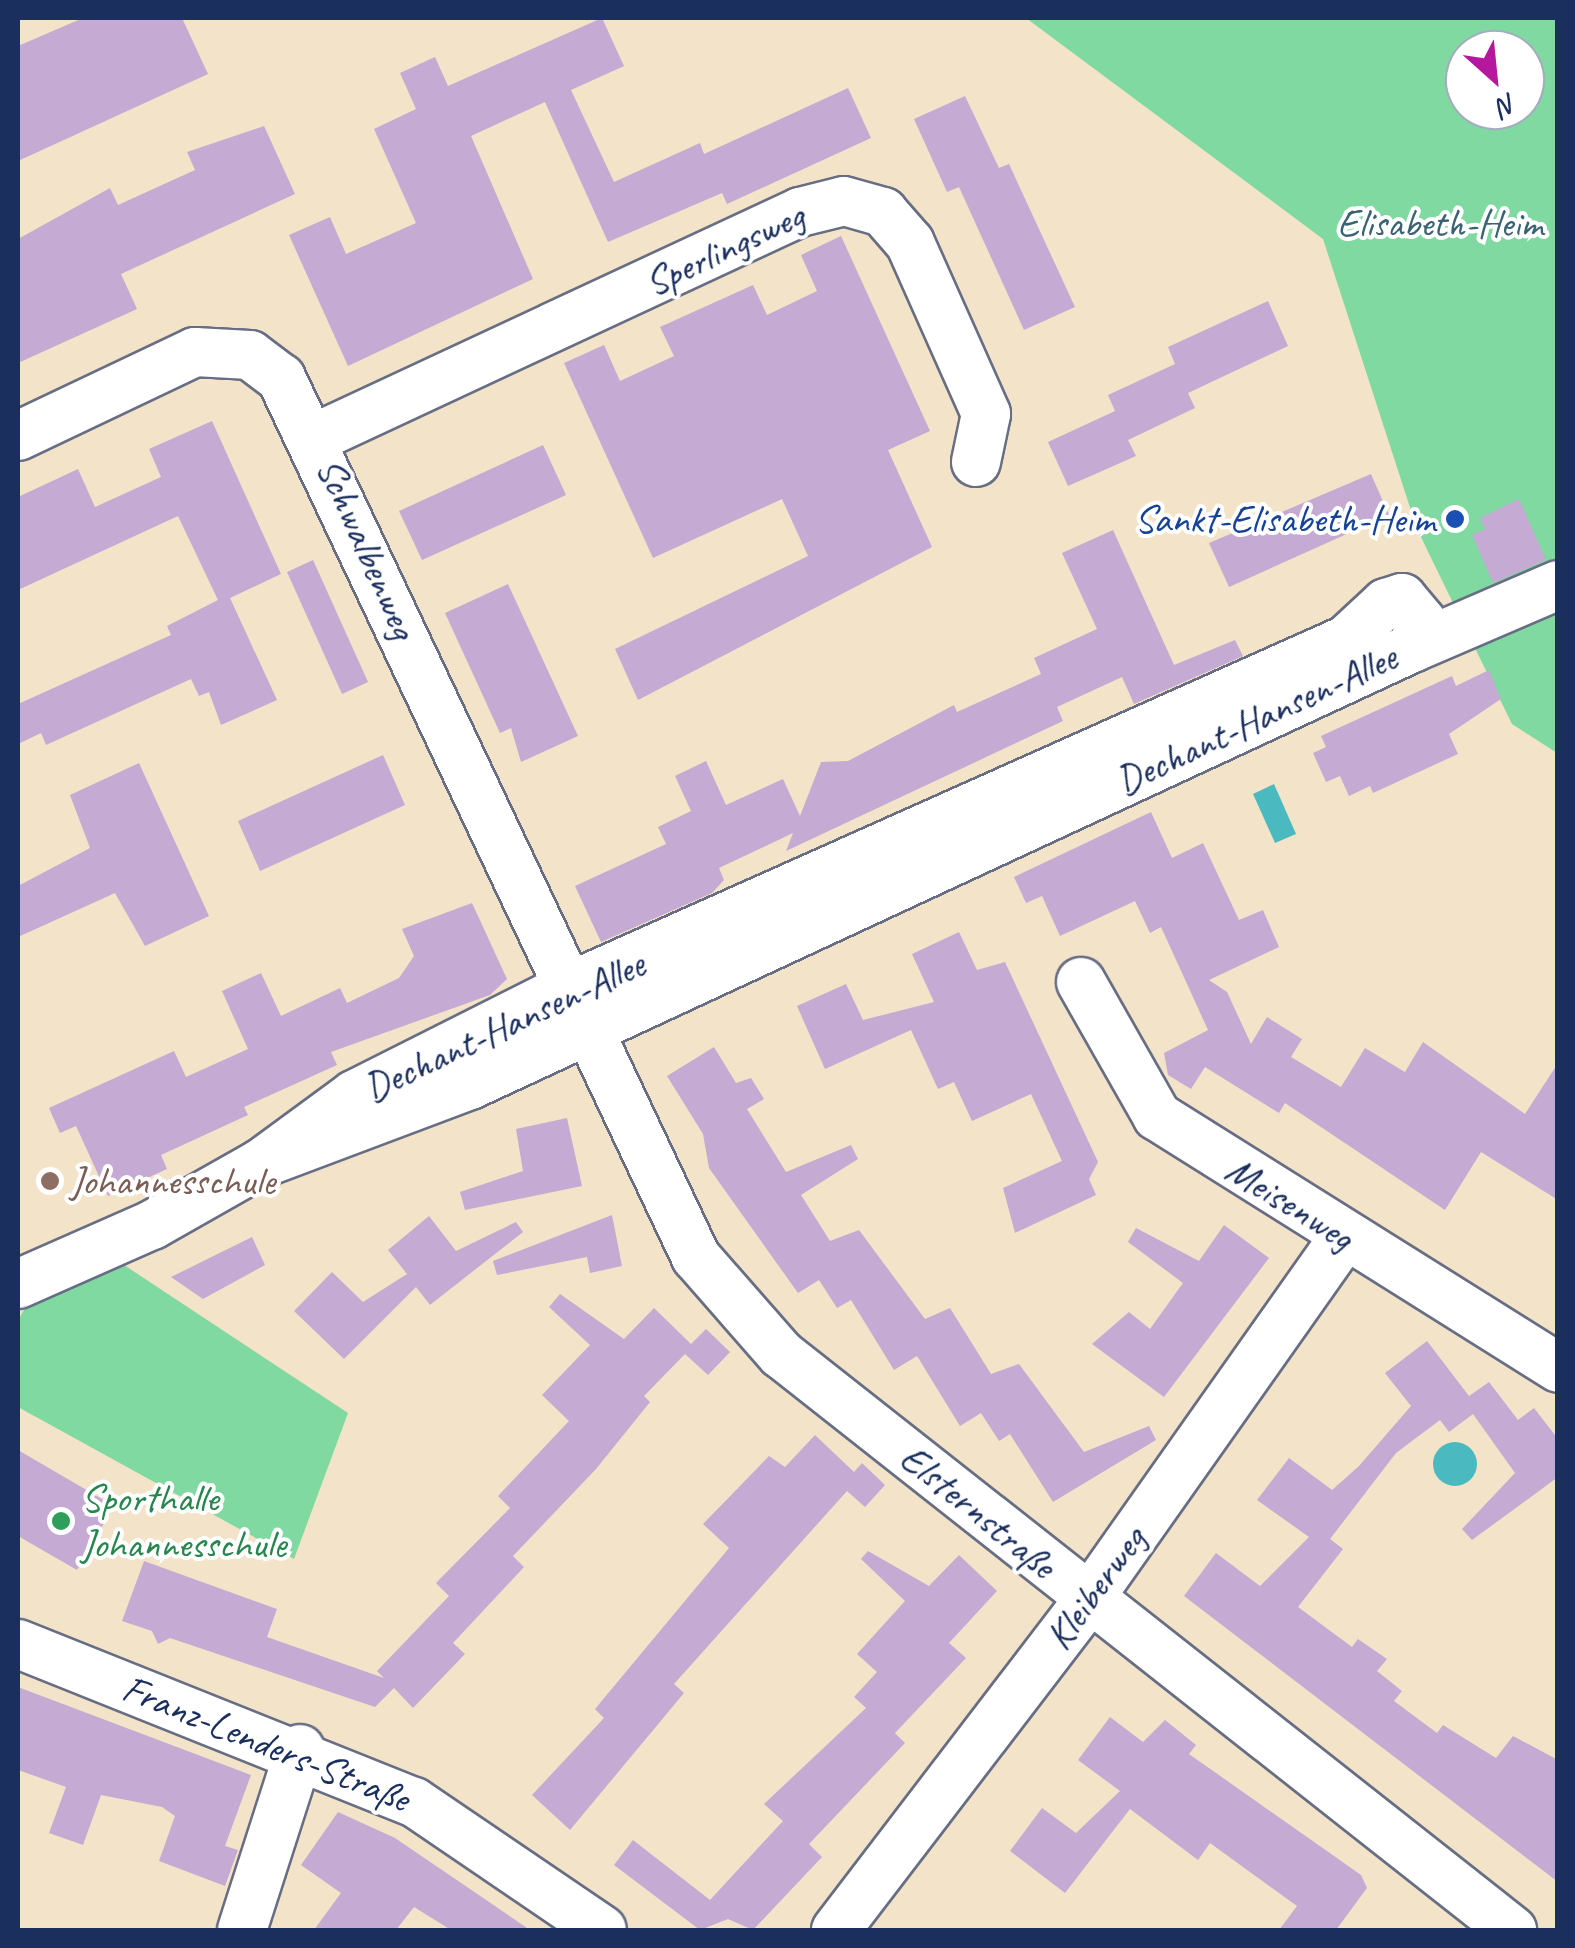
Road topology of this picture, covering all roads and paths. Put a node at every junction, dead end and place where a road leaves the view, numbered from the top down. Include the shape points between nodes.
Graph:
1 (18, 436) edge
2 (316, 437) junction
3 (976, 462) dead end
4 (1558, 585) edge
5 (1412, 648) junction
6 (1081, 982) dead end
7 (571, 986) junction
8 (591, 1030) junction
9 (260, 1164) junction
10 (1344, 1237) junction
11 (18, 1284) edge
12 (1558, 1368) edge
13 (1088, 1600) junction
14 (18, 1644) edge
15 (300, 1750) junction
16 (242, 1930) edge
17 (602, 1930) edge
18 (836, 1930) edge
19 (1512, 1930) edge

1 - 2 street, Schwalbenweg via 156,366 226,348 282,378
2 - 3 street, Sperlingsweg via 800,212 844,201 883,212 910,244 986,414
2 - 7 street, Schwalbenweg
4 - 5 street
5 - 7 street, Dechant-Hansen-Allee via 1422,622 1414,607 1386,603 1346,640
5 - 8 street, Dechant-Hansen-Allee
6 - 10 street, Meisenweg via 1157,1116
7 - 8 street, Elsternstraße
7 - 9 street, Dechant-Hansen-Allee via 354,1094
8 - 9 street, Dechant-Hansen-Allee
8 - 13 street, Elsternstraße via 696,1257 762,1332
9 - 11 street, Dechant-Hansen-Allee
10 - 12 street, Meisenweg
10 - 13 street, Kleiberweg
13 - 18 street, Kleiberweg
13 - 19 street, Elsternstraße
14 - 15 street, Franz-Lenders-Straße
15 - 16 street
15 - 17 street, Franz-Lenders-Straße via 414,1802

